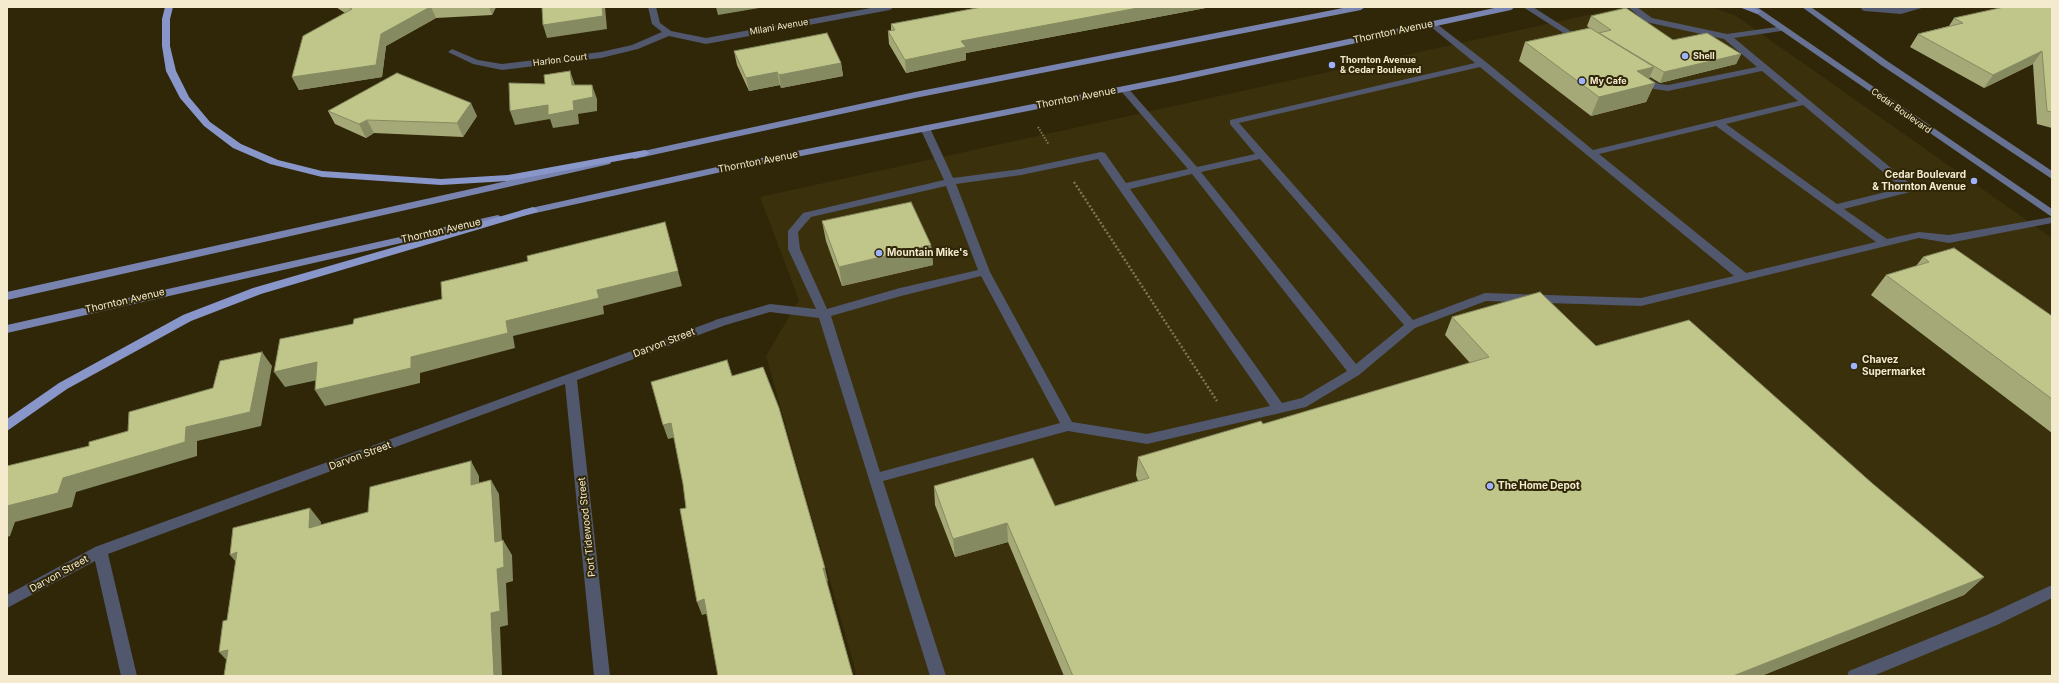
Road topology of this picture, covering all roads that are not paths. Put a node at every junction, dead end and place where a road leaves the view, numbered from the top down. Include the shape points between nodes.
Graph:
1 (169, 7) edge
2 (652, 7) edge
3 (890, 7) edge
4 (1361, 7) edge
5 (1512, 7) edge
6 (1527, 7) edge
7 (1632, 7) edge
8 (1743, 7) edge
9 (1806, 7) edge
10 (1921, 7) edge
11 (1865, 8) dead end
12 (1754, 9) edge
13 (1433, 24) junction
14 (1781, 28) junction
15 (668, 33) junction
16 (1727, 37) junction
17 (1591, 46) edge
18 (452, 52) dead end
19 (1483, 64) junction
20 (1764, 68) junction
21 (1630, 71) edge
22 (1124, 89) junction
23 (1805, 102) junction
24 (1718, 123) junction
25 (924, 128) junction
26 (645, 153) junction
27 (1592, 153) junction
28 (1262, 155) junction
29 (1194, 170) junction
30 (2052, 176) edge
31 (950, 182) junction
32 (1124, 187) junction
33 (1837, 207) junction
34 (533, 210) junction
35 (2052, 214) edge
36 (2052, 220) edge
37 (1885, 243) junction
38 (984, 272) junction
39 (1742, 276) junction
40 (7, 296) edge
41 (824, 314) junction
42 (1411, 325) junction
43 (7, 329) edge
44 (1355, 372) junction
45 (571, 378) junction
46 (1279, 408) junction
47 (7, 426) edge
48 (1068, 426) junction
49 (876, 478) junction
50 (100, 551) junction
51 (2052, 591) edge
52 (7, 602) edge
53 (129, 676) edge
54 (602, 676) edge
55 (938, 676) edge
56 (1855, 676) edge

1 - 26 highway via 166,19 166,46 171,71 185,98 207,124 237,146 274,162 322,174 440,182 508,178
2 - 15 street via 656,24
3 - 15 street, Milani Avenue via 706,41
4 - 26 main road via 915,95
5 - 13 main road, Thornton Avenue
6 - 17 street
7 - 16 street via 1649,20
8 - 12 main road
9 - 30 main road
10 - 11 street via 1901,12
12 - 14 main road, Cedar Boulevard
13 - 19 street
13 - 22 main road, Thornton Avenue
14 - 16 street
14 - 35 main road, Cedar Boulevard
15 - 18 street, Harlon Court via 635,47 601,56 502,67 476,62
16 - 20 street
19 - 27 street
19 - 28 street via 1233,122
20 - 21 street via 1668,88 1656,87
20 - 23 street
22 - 25 main road, Thornton Avenue
22 - 29 street
23 - 24 street
23 - 33 street via 1910,189
24 - 27 street
24 - 33 street
25 - 31 street
25 - 34 main road, Thornton Avenue
26 - 40 main road
27 - 39 street
28 - 29 street
28 - 42 street
29 - 32 street
29 - 44 street
31 - 32 street via 1021,172 1101,155
31 - 38 street
31 - 41 street via 807,215 793,231 794,249
32 - 46 street
33 - 37 street
34 - 43 main road, Thornton Avenue
34 - 47 highway via 257,291 187,318 63,386
36 - 37 street via 1949,239 1919,235
37 - 39 street
38 - 41 street
38 - 48 street
39 - 42 street via 1641,302 1485,297
41 - 45 street, Darvon Street via 770,308 719,323
41 - 49 street
42 - 44 street
44 - 46 street via 1306,402
45 - 50 street, Darvon Street
45 - 54 street, Port Tidewood Street
46 - 48 street via 1147,439
48 - 49 street
49 - 55 street
50 - 52 street, Darvon Street
50 - 53 street
51 - 56 street via 1992,620

